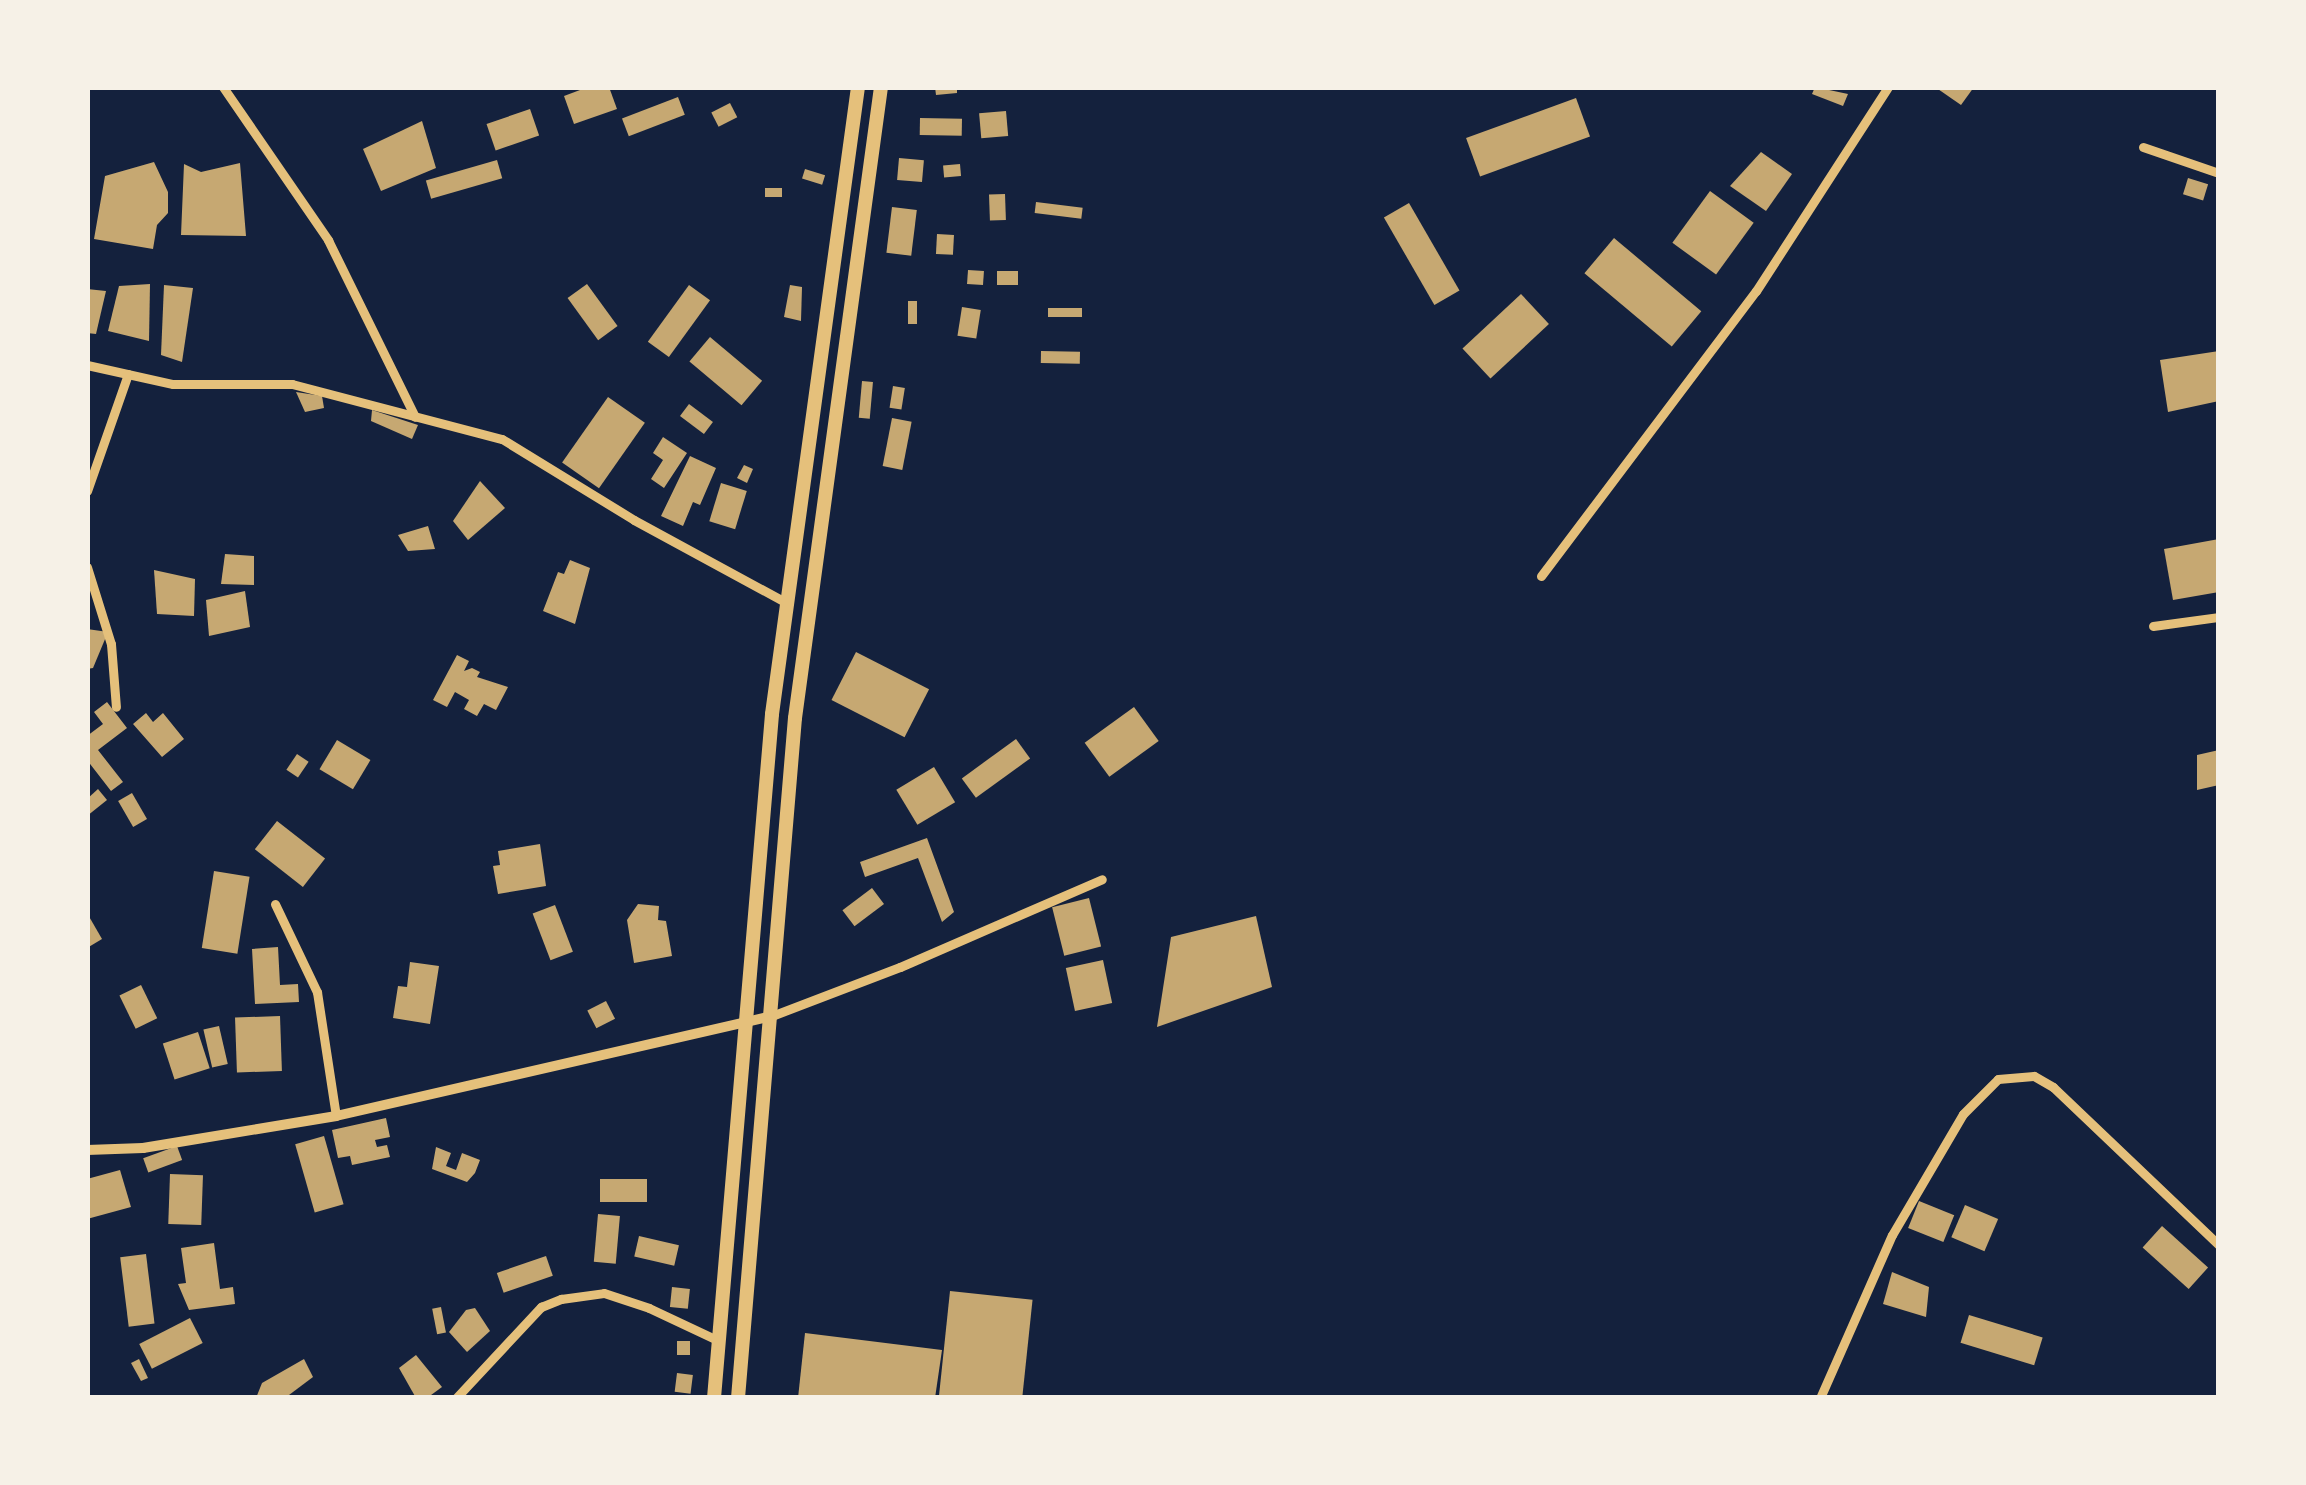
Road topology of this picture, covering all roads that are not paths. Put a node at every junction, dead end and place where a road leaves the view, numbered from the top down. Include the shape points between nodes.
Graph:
1 (223, 87) edge
2 (857, 87) edge
3 (881, 87) edge
4 (1888, 87) edge
5 (852, 139) junction
6 (875, 142) junction
7 (2143, 146) dead end
8 (2219, 173) edge
9 (87, 365) edge
10 (128, 374) junction
11 (415, 417) junction
12 (87, 491) edge
13 (87, 567) edge
14 (1540, 576) dead end
15 (787, 603) junction
16 (2219, 617) edge
17 (2152, 626) dead end
18 (116, 706) dead end
19 (1102, 879) dead end
20 (275, 904) dead end
21 (769, 1017) junction
22 (744, 1024) junction
23 (336, 1117) junction
24 (87, 1150) edge
25 (2219, 1245) edge
26 (719, 1341) junction
27 (456, 1398) edge
28 (714, 1398) edge
29 (738, 1398) edge
30 (1820, 1398) edge

1 - 11 street via 328,241
2 - 5 main road
3 - 6 main road
4 - 14 street via 1756,291
5 - 6 main road
5 - 15 main road
6 - 21 main road via 795,718
7 - 8 street
9 - 10 street
10 - 11 street via 225,387 292,384
10 - 12 street
11 - 15 street via 502,439
13 - 18 street via 111,644
15 - 22 main road
16 - 17 street
19 - 21 street
20 - 23 street via 317,992
21 - 22 street
21 - 29 main road
22 - 23 street
22 - 26 main road
23 - 24 street
25 - 30 street via 2053,1087 2035,1076 1998,1079 1963,1114 1892,1235
26 - 27 street via 604,1293 561,1299 541,1307
26 - 28 main road

